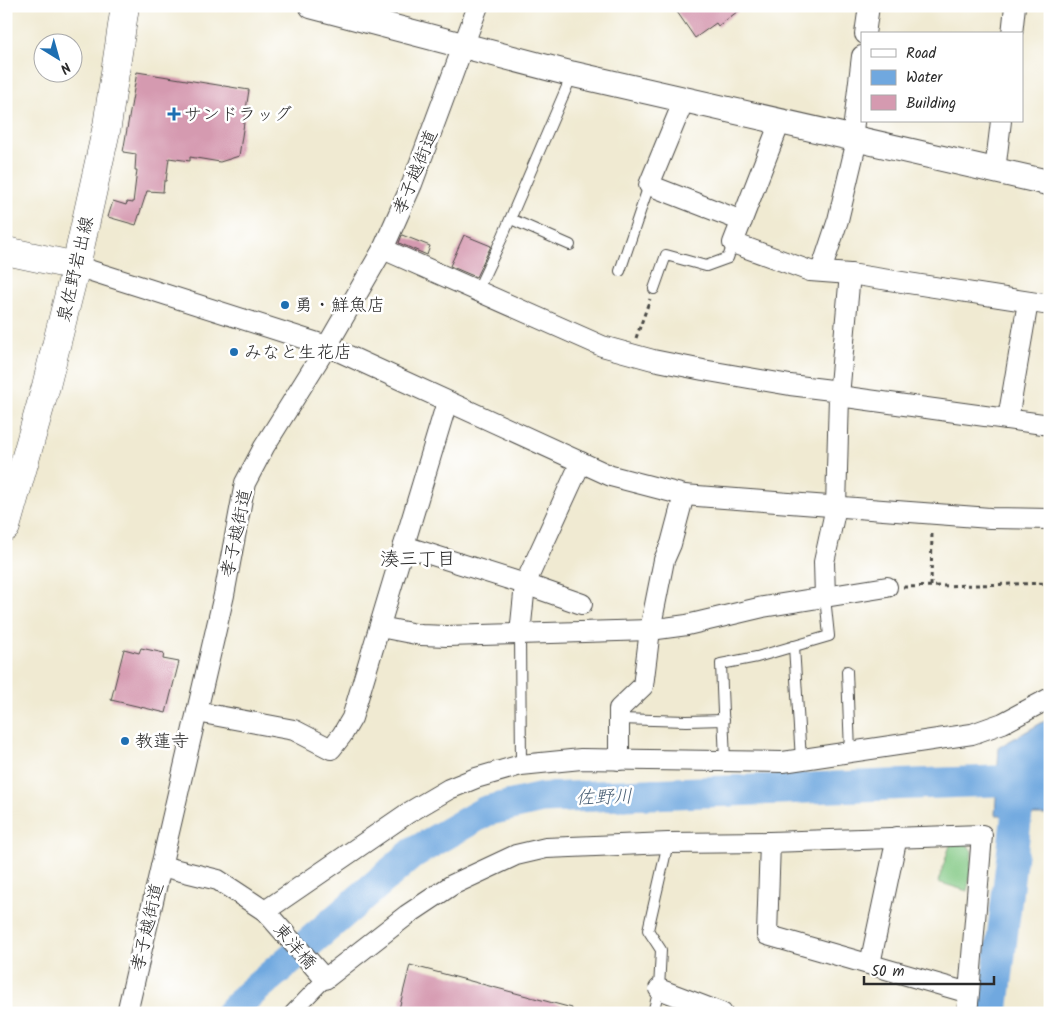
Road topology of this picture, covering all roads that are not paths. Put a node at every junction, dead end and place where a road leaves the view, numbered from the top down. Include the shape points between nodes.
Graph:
1 (124, 6) edge
2 (312, 6) edge
3 (478, 6) edge
4 (868, 6) edge
5 (1015, 6) edge
6 (865, 32) edge
7 (1012, 32) edge
8 (463, 44) junction
9 (861, 68) edge
10 (572, 74) junction
11 (684, 100) junction
12 (780, 122) junction
13 (1001, 122) edge
14 (855, 139) junction
15 (995, 170) junction
16 (1050, 183) edge
17 (649, 185) junction
18 (510, 219) junction
19 (742, 221) junction
20 (733, 243) junction
21 (570, 245) dead end
22 (383, 249) junction
23 (6, 251) edge
24 (76, 266) junction
25 (620, 271) dead end
26 (821, 272) junction
27 (850, 274) junction
28 (654, 289) road end
29 (477, 291) junction
30 (1028, 302) junction
31 (1050, 305) edge
32 (327, 346) junction
33 (839, 393) junction
34 (447, 402) junction
35 (1008, 419) junction
36 (1050, 425) edge
37 (581, 462) junction
38 (684, 495) junction
39 (836, 507) junction
40 (1050, 519) edge
41 (6, 527) edge
42 (404, 546) junction
43 (526, 584) junction
44 (887, 587) road end
45 (825, 597) junction
46 (582, 604) dead end
47 (380, 627) junction
48 (650, 630) junction
49 (520, 634) junction
50 (794, 646) junction
51 (847, 671) dead end
52 (1050, 698) edge
53 (197, 712) junction
54 (619, 719) junction
55 (724, 720) junction
56 (850, 752) junction
57 (619, 760) junction
58 (801, 760) junction
59 (725, 761) junction
60 (521, 765) junction
61 (896, 837) junction
62 (770, 842) junction
63 (668, 843) junction
64 (161, 866) junction
65 (267, 913) junction
66 (870, 964) junction
67 (324, 978) junction
68 (659, 989) junction
69 (970, 993) junction
70 (127, 1013) edge
71 (292, 1013) edge
72 (653, 1013) edge
73 (722, 1013) edge
74 (967, 1013) edge

1 - 24 main road, 泉佐野岩出線 via 107,126
2 - 8 street
3 - 8 street, 孝子越街道
4 - 6 street
5 - 7 street
8 - 10 street
8 - 22 street, 孝子越街道 via 412,184
9 - 14 street
10 - 11 street
10 - 18 lane
11 - 12 street
11 - 17 street
12 - 14 street
12 - 19 street
13 - 15 street
14 - 15 street
14 - 26 street via 838,220
15 - 16 street
17 - 19 street
17 - 25 lane
18 - 21 lane
18 - 29 lane
19 - 20 street
20 - 26 street
20 - 28 lane via 728,258 706,266 666,255
22 - 29 street
22 - 32 street, 孝子越街道
23 - 24 main road
24 - 32 street
24 - 41 main road, 泉佐野岩出線
26 - 27 street
27 - 30 street
27 - 33 street
29 - 33 street via 602,346 630,354
30 - 31 street
30 - 35 street
32 - 34 street
32 - 53 street, 孝子越街道 via 264,447 245,484
33 - 35 street
33 - 39 street
34 - 37 street
34 - 42 street
35 - 36 street
37 - 38 street via 611,476
37 - 43 street
38 - 39 street
38 - 48 street via 664,560
39 - 40 street
39 - 45 street via 824,562
42 - 43 street
42 - 47 street
43 - 46 street
43 - 49 street
44 - 45 street
45 - 48 street
45 - 50 lane via 829,636
47 - 49 street via 422,635
47 - 53 street via 352,718 331,749 294,730
48 - 49 street
48 - 54 street via 643,686 619,709
49 - 60 lane
50 - 55 lane via 721,664
50 - 58 lane
51 - 56 lane
52 - 56 street via 1003,723 972,734
53 - 64 street, 孝子越街道
54 - 55 lane
54 - 57 street
55 - 59 lane
56 - 58 street
57 - 59 street
57 - 60 street via 581,759
58 - 59 street
60 - 65 street via 449,789 408,813
61 - 62 street
61 - 66 street
61 - 69 street via 982,835
62 - 63 street
62 - 66 street via 767,935
63 - 67 street via 546,848 516,855 452,885
63 - 68 lane via 648,930 661,950
64 - 65 street, 東洋橋 via 218,880
64 - 70 street, 孝子越街道
65 - 67 street, 東洋橋
66 - 69 street
67 - 71 street
68 - 72 lane
68 - 73 street
69 - 74 street

